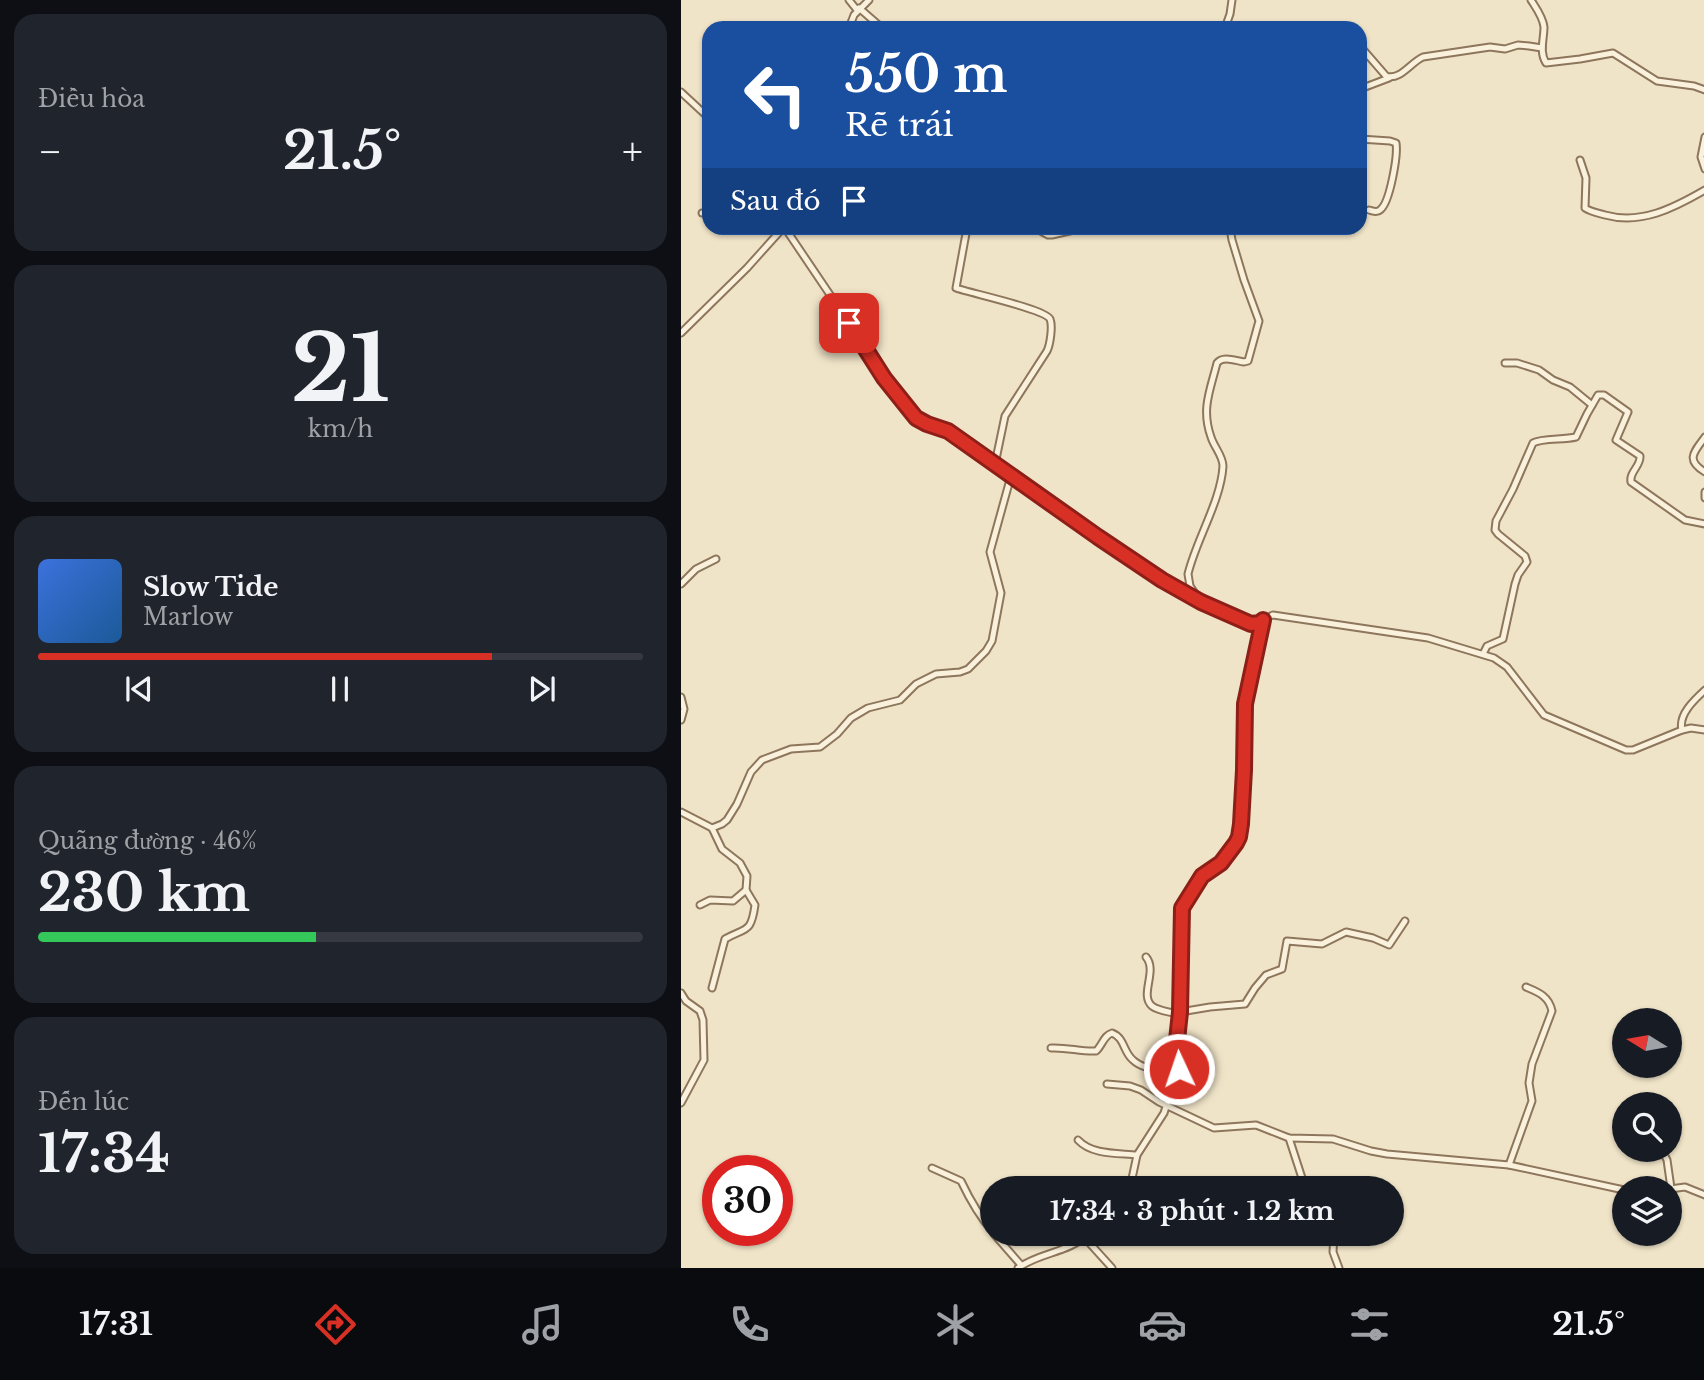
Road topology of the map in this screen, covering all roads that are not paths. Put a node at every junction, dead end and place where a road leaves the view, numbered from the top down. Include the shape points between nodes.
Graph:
1 (849, 0) edge
2 (869, 0) edge
3 (1232, 0) edge
4 (1531, 0) edge
5 (858, 9) junction
6 (851, 21) edge
7 (873, 21) edge
8 (1228, 21) edge
9 (1542, 48) junction
10 (1367, 54) edge
11 (1393, 78) junction
12 (1367, 87) edge
13 (1704, 90) edge
14 (681, 92) edge
15 (702, 112) edge
16 (1704, 137) edge
17 (1367, 139) edge
18 (1580, 160) dead end
19 (1704, 169) edge
20 (1704, 190) edge
21 (1369, 210) dead end
22 (778, 235) edge
23 (789, 235) edge
24 (966, 235) edge
25 (1231, 235) edge
26 (681, 333) edge
27 (1505, 363) dead end
28 (1592, 405) junction
29 (1704, 438) edge
30 (995, 464) junction
31 (1704, 472) edge
32 (1011, 476) junction
33 (1704, 492) edge
34 (1704, 498) edge
35 (1704, 524) edge
36 (716, 559) dead end
37 (681, 584) edge
38 (1201, 602) junction
39 (1263, 620) junction
40 (1483, 654) junction
41 (1704, 690) edge
42 (681, 697) edge
43 (681, 720) edge
44 (1682, 730) junction
45 (1704, 730) edge
46 (681, 812) edge
47 (712, 828) junction
48 (746, 891) junction
49 (700, 905) dead end
50 (1404, 921) dead end
51 (1146, 957) dead end
52 (1526, 987) dead end
53 (712, 988) dead end
54 (681, 993) edge
55 (1180, 1013) junction
56 (1051, 1048) dead end
57 (1178, 1074) junction
58 (1106, 1084) dead end
59 (681, 1103) edge
60 (1167, 1106) junction
61 (1289, 1138) junction
62 (1078, 1140) dead end
63 (1137, 1155) junction
64 (1509, 1165) junction
65 (932, 1168) dead end
66 (1133, 1176) edge
67 (1301, 1176) edge
68 (1612, 1187) edge
69 (1682, 1187) edge
70 (1704, 1195) edge
71 (980, 1217) edge
72 (1003, 1246) edge
73 (1071, 1246) edge
74 (1094, 1246) edge
75 (1333, 1246) edge
76 (1020, 1267) edge
77 (1112, 1268) edge
78 (1339, 1268) edge

1 - 5 street
2 - 5 street
3 - 8 street
4 - 9 street via 1543,24
5 - 6 street
5 - 7 street
9 - 11 street via 1490,47 1419,58
9 - 13 street via 1546,62 1613,53 1657,81
10 - 11 street
11 - 12 street
14 - 15 street
16 - 19 street
17 - 21 street via 1390,141 1397,147 1382,209
18 - 20 street via 1586,178 1585,208 1609,216 1643,218
22 - 26 street
23 - 30 street via 916,418 948,431
24 - 30 street via 956,288 1051,320 1047,351 1005,416
25 - 38 street via 1259,326 1248,361 1223,359 1217,363 1206,409 1223,463 1216,498 1188,574
27 - 28 street via 1539,370
28 - 35 street via 1601,394 1628,412 1616,440 1640,456 1630,479 1633,485 1684,520
28 - 40 street via 1576,437 1533,443 1496,521 1498,534 1527,562 1515,584 1503,639 1487,646
29 - 31 street via 1693,459
30 - 32 street
32 - 38 street
32 - 47 street via 990,552 1001,593 986,651 968,669 937,674 916,684 900,700 872,706 851,718 820,747 791,749 762,760 727,820
33 - 34 street
36 - 37 street
38 - 39 street via 1251,624
39 - 40 street via 1273,615 1428,638
39 - 55 street via 1245,704 1240,831 1221,863 1202,876 1182,908
40 - 44 street via 1507,667 1544,715 1620,748 1633,750
41 - 44 street via 1683,717
42 - 43 street
44 - 45 street
46 - 47 street
47 - 48 street via 722,849 747,876
48 - 49 street via 733,901 710,900
48 - 53 street via 755,905 751,921 747,929 725,939
50 - 55 street via 1389,945 1346,932 1322,944 1287,941 1282,969 1266,975 1245,1004
51 - 55 street via 1151,968 1151,1004
52 - 64 street via 1544,996 1552,1011 1532,1065 1531,1104
54 - 59 street via 700,1011 704,1060
55 - 57 street
56 - 57 street via 1096,1051 1112,1033 1120,1037 1137,1063
57 - 60 street
58 - 60 street via 1130,1086
60 - 61 street via 1214,1128 1256,1125
60 - 63 street
61 - 64 street via 1333,1139 1387,1154
61 - 67 street
62 - 63 street via 1091,1149
63 - 66 street
64 - 68 street
65 - 71 street via 961,1181
69 - 70 street
72 - 76 street
73 - 76 street
74 - 77 street
75 - 78 street

